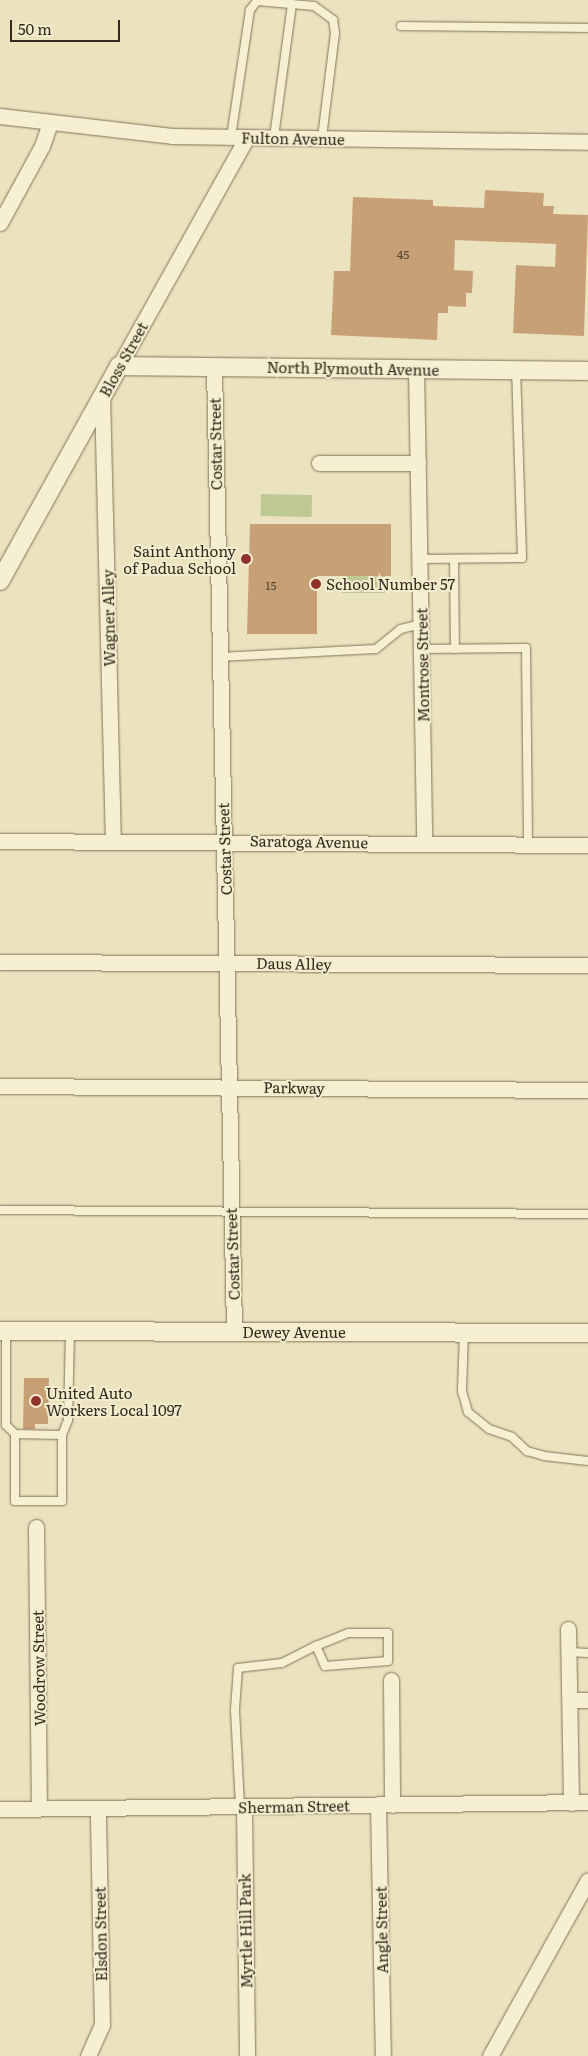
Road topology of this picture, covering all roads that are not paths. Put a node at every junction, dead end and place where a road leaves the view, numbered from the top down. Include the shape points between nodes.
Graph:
1 (292, 4) junction
2 (401, 26) dead end
3 (588, 28) edge
4 (0, 116) edge
5 (50, 123) junction
6 (231, 137) junction
7 (247, 137) junction
8 (274, 138) junction
9 (322, 138) junction
10 (588, 142) edge
11 (0, 223) edge
12 (119, 366) junction
13 (214, 366) junction
14 (416, 369) junction
15 (516, 370) junction
16 (588, 371) edge
17 (102, 395) junction
18 (318, 463) dead end
19 (418, 463) junction
20 (420, 559) junction
21 (454, 559) junction
22 (0, 581) edge
23 (421, 624) junction
24 (421, 649) junction
25 (454, 649) junction
26 (219, 657) junction
27 (113, 840) junction
28 (223, 840) junction
29 (0, 841) edge
30 (424, 842) junction
31 (528, 844) junction
32 (588, 845) edge
33 (0, 962) edge
34 (227, 962) junction
35 (588, 966) edge
36 (0, 1086) edge
37 (229, 1086) junction
38 (588, 1090) edge
39 (0, 1210) edge
40 (231, 1211) junction
41 (588, 1214) edge
42 (3, 1331) edge
43 (70, 1331) junction
44 (234, 1332) junction
45 (464, 1333) junction
46 (588, 1333) edge
47 (15, 1434) junction
48 (62, 1435) junction
49 (588, 1461) edge
50 (36, 1527) dead end
51 (568, 1629) dead end
52 (316, 1646) junction
53 (569, 1652) junction
54 (588, 1653) edge
55 (390, 1680) dead end
56 (570, 1700) junction
57 (588, 1700) edge
58 (571, 1802) junction
59 (588, 1802) edge
60 (385, 1805) junction
61 (242, 1806) junction
62 (40, 1808) junction
63 (98, 1808) junction
64 (0, 1809) edge
65 (588, 1880) edge
66 (88, 2056) edge
67 (246, 2056) edge
68 (383, 2056) edge
69 (490, 2056) edge

1 - 6 lane via 257,1 250,10
1 - 8 lane
1 - 9 lane via 314,6 333,20 335,32
2 - 3 lane
4 - 5 street, Fulton Avenue
5 - 6 street, Fulton Avenue via 172,136
5 - 11 street via 42,146
6 - 7 street, Fulton Avenue
7 - 8 street, Fulton Avenue
7 - 12 street, Bloss Street
8 - 9 street, Fulton Avenue
9 - 10 street, Fulton Avenue
12 - 13 street, North Plymouth Avenue
12 - 17 street, Bloss Street
13 - 14 street, North Plymouth Avenue
13 - 26 street, Costar Street
14 - 15 street, North Plymouth Avenue
14 - 19 street, Montrose Street
15 - 16 street, North Plymouth Avenue
15 - 21 lane via 522,558
17 - 22 street, Bloss Street
17 - 27 street, Wagner Alley
18 - 19 street
19 - 20 street, Montrose Street
20 - 21 lane
20 - 23 street, Montrose Street
21 - 25 lane
23 - 24 street, Montrose Street
23 - 26 lane via 401,629 376,649
24 - 25 lane
24 - 30 street, Montrose Street
25 - 31 lane via 526,648
26 - 28 street, Costar Street
27 - 28 street, Saratoga Avenue
27 - 29 street, Saratoga Avenue
28 - 30 street, Saratoga Avenue
28 - 34 street, Costar Street
30 - 31 street, Saratoga Avenue
31 - 32 street, Saratoga Avenue
33 - 34 street, Daus Alley
34 - 35 street, Daus Alley
34 - 37 street, Costar Street
36 - 37 street, Parkway
37 - 38 street, Parkway
37 - 40 street, Costar Street
39 - 40 lane
40 - 41 lane
40 - 44 street, Costar Street
42 - 43 street, Dewey Avenue
42 - 47 lane via 6,1425
43 - 44 street, Dewey Avenue
43 - 48 lane via 68,1420
44 - 45 street, Dewey Avenue
45 - 46 street, Dewey Avenue
45 - 49 lane via 462,1392 468,1412 490,1429 512,1437 527,1451
47 - 48 lane
47 - 48 lane via 15,1502 62,1501
50 - 62 street, Woodrow Street
51 - 53 street
52 - 52 lane via 348,1633 388,1633 388,1661 324,1666
52 - 61 lane via 282,1663 238,1668 236,1709
53 - 54 lane
53 - 56 street
55 - 60 street, Angle Street
56 - 57 street
56 - 58 street
58 - 59 street, Sherman Street
58 - 60 street, Sherman Street
60 - 61 street, Sherman Street
60 - 68 street, Angle Street
61 - 63 street, Sherman Street
61 - 67 street, Myrtle Hill Park
62 - 63 street, Sherman Street
62 - 64 street, Sherman Street
63 - 66 street, Elsdon Street via 102,2025
65 - 69 street

